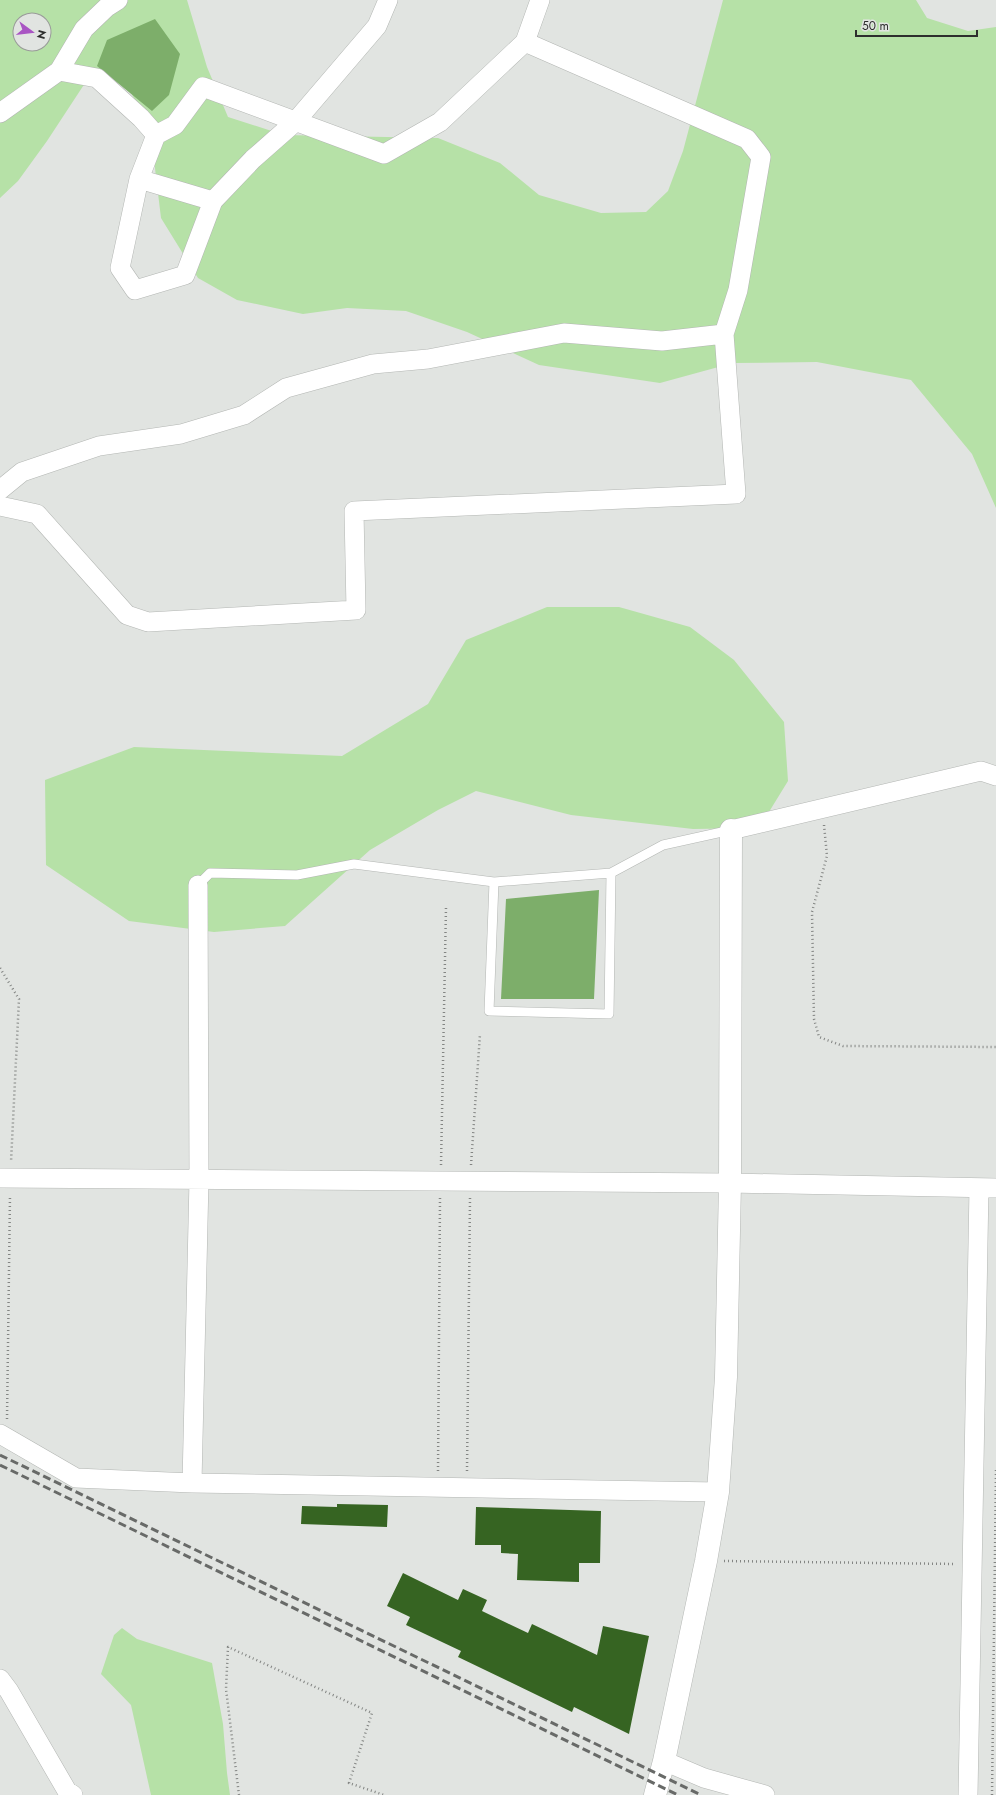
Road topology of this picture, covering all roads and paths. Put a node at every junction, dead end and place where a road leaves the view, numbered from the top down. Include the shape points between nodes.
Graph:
1 (118, 0) edge
2 (388, 0) edge
3 (540, 0) edge
4 (525, 42) junction
5 (59, 71) junction
6 (0, 113) edge
7 (295, 122) junction
8 (156, 135) junction
9 (139, 179) junction
10 (213, 201) junction
11 (724, 334) junction
12 (0, 490) edge
13 (0, 506) edge
14 (996, 776) edge
15 (822, 808) junction
16 (731, 830) junction
17 (611, 872) junction
18 (494, 882) junction
19 (198, 885) joint
20 (0, 968) edge
21 (480, 1034) dead end
22 (996, 1047) edge
23 (5, 1178) edge
24 (199, 1180) junction
25 (470, 1181) junction
26 (730, 1183) junction
27 (987, 1188) edge
28 (2, 1429) edge
29 (996, 1470) edge
30 (192, 1483) junction
31 (467, 1488) junction
32 (718, 1492) junction
33 (706, 1561) junction
34 (972, 1564) junction
35 (0, 1679) edge
36 (664, 1761) junction
37 (73, 1795) edge
38 (240, 1795) edge
39 (384, 1795) edge
40 (654, 1795) edge
41 (765, 1795) edge
42 (968, 1795) edge
43 (992, 1795) edge

1 - 5 street via 84,29
2 - 7 street via 377,26
3 - 4 street
4 - 7 street via 440,122 384,154
4 - 11 street via 747,139 761,157 738,290
5 - 6 street
5 - 8 street via 97,78
7 - 8 street via 203,87 175,125
7 - 10 street via 253,159
8 - 9 street
9 - 10 street
9 - 10 street via 120,268 135,290 185,275
11 - 12 street via 662,341 564,333 428,359 373,364 286,388 244,415 181,434 99,446 22,472
11 - 13 street via 736,494 354,511 356,610 148,622 127,615 37,514
14 - 15 street via 981,771
15 - 16 street
15 - 22 path via 827,856 812,912 814,1019 819,1037 843,1046
16 - 17 lane via 663,845
16 - 26 street
17 - 18 lane
17 - 18 lane via 610,1014 489,1011
18 - 19 lane via 354,864 297,875 210,873
19 - 24 street
20 - 23 path via 19,999
21 - 25 path
23 - 24 street
23 - 28 path via 8,1417
24 - 25 street
24 - 30 street
25 - 26 street
25 - 31 path
26 - 27 street
26 - 32 street via 726,1377
27 - 34 street
28 - 30 street via 76,1478
29 - 43 path
30 - 31 street
31 - 32 street
32 - 33 street
33 - 34 path
33 - 36 street
34 - 42 street
35 - 37 street via 67,1791
36 - 40 street
36 - 41 street via 704,1778
38 - 39 path via 226,1690 228,1647 372,1713 350,1784

